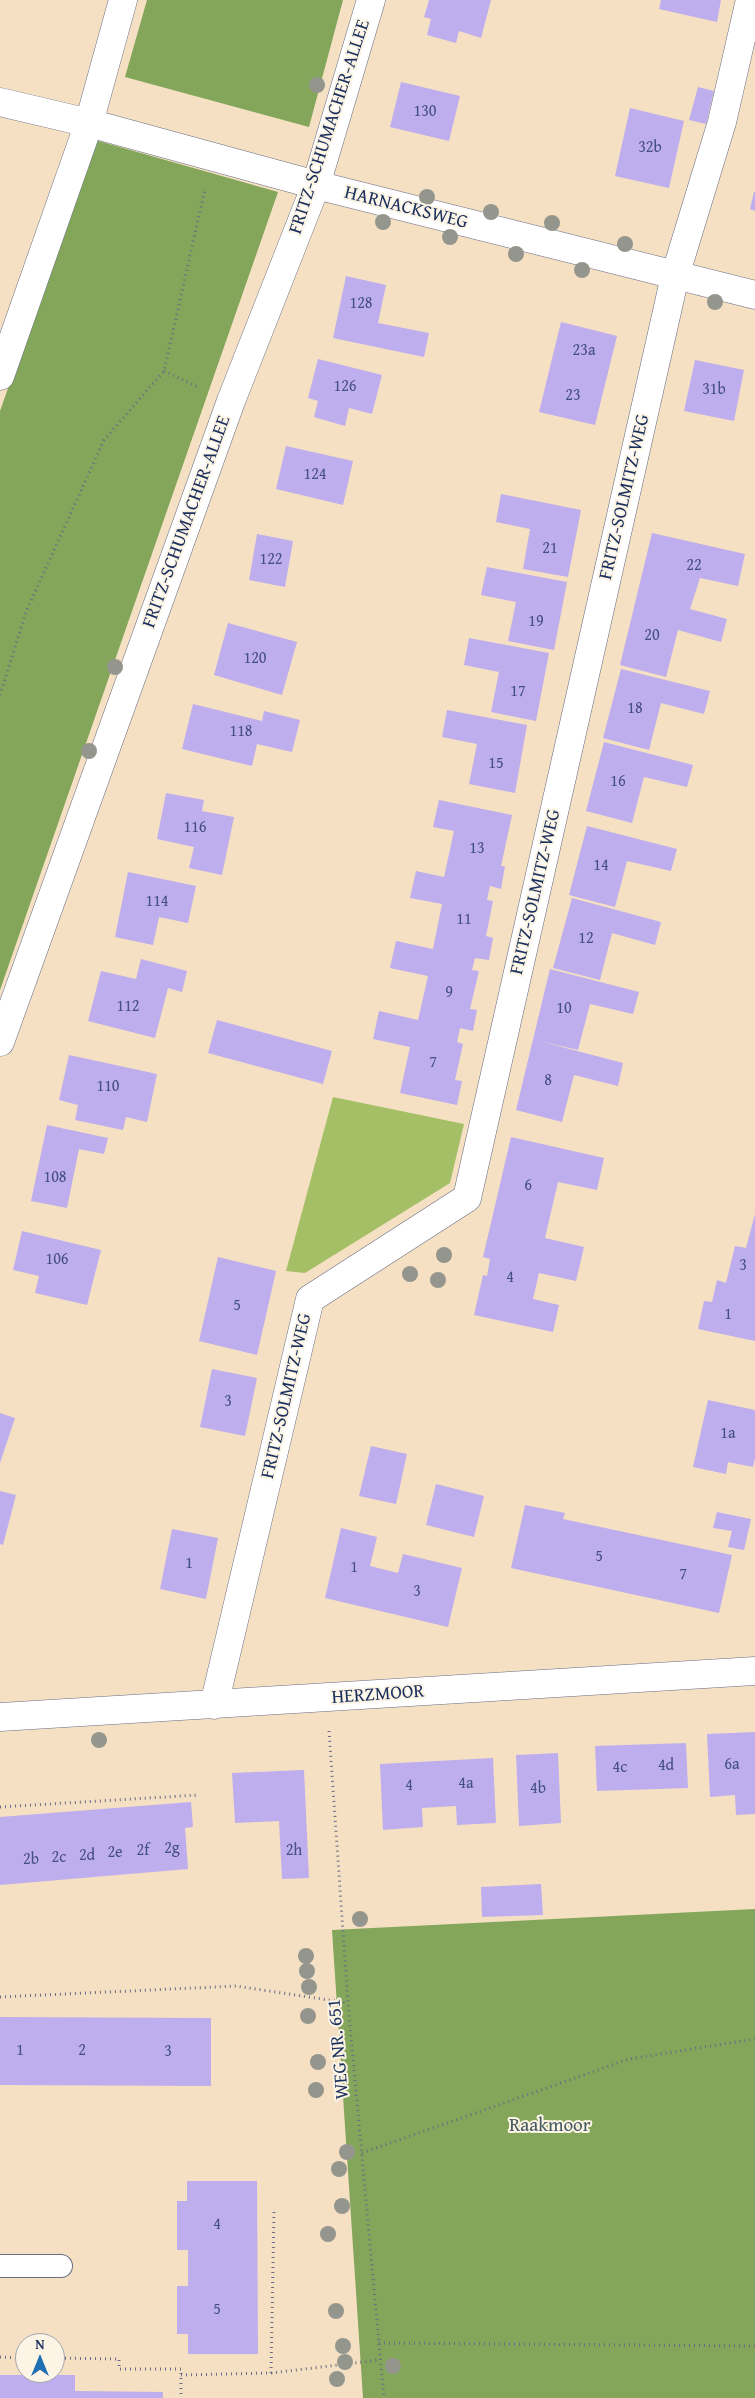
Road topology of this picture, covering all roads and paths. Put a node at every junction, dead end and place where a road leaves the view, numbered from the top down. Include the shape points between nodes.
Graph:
1 (123, 0) edge
2 (371, 0) edge
3 (750, 0) edge
4 (0, 102) edge
5 (89, 123) junction
6 (213, 157) junction
7 (316, 185) junction
8 (675, 276) junction
9 (755, 295) edge
10 (164, 371) junction
11 (0, 376) edge
12 (230, 402) junction
13 (0, 695) edge
14 (0, 1042) edge
15 (755, 1671) edge
16 (327, 1698) junction
17 (214, 1705) junction
18 (0, 1718) edge
19 (198, 1795) dead end
20 (0, 1807) edge
21 (0, 1998) edge
22 (348, 2003) junction
23 (755, 2039) edge
24 (362, 2153) junction
25 (274, 2211) dead end
26 (0, 2266) edge
27 (61, 2266) dead end
28 (379, 2343) junction
29 (755, 2346) edge
30 (0, 2357) edge
31 (15, 2358) edge
32 (65, 2358) edge
33 (380, 2360) junction
34 (271, 2373) junction
35 (181, 2375) junction
36 (181, 2398) edge
37 (384, 2398) edge

1 - 5 street
2 - 7 street, FRITZ-SCHUMACHER-ALLEE
3 - 8 street, FRITZ-SOLMITZ-WEG via 722,122
4 - 5 street, HARNACKSWEG
5 - 6 street, HARNACKSWEG
5 - 11 street
6 - 7 street, HARNACKSWEG
6 - 10 path
7 - 8 street, HARNACKSWEG
7 - 12 street, FRITZ-SCHUMACHER-ALLEE
8 - 9 street, HARNACKSWEG
8 - 17 street, FRITZ-SOLMITZ-WEG via 467,1198 310,1299
10 - 12 path
10 - 13 path via 104,440 26,612
12 - 14 street, FRITZ-SCHUMACHER-ALLEE
15 - 16 street, HERZMOOR
16 - 17 street, HERZMOOR
16 - 22 path, WEG NR. 651
17 - 18 street, HERZMOOR
19 - 20 path
21 - 22 path via 236,1986
22 - 24 path, WEG NR. 651
23 - 24 path via 629,2059
24 - 28 path, WEG NR. 651
25 - 34 path
26 - 27 lane
28 - 29 path
28 - 33 path, WEG NR. 651
30 - 31 path
32 - 35 path via 119,2359 119,2370 181,2369
33 - 34 path
33 - 37 path, WEG NR. 651
34 - 35 path
35 - 36 path

